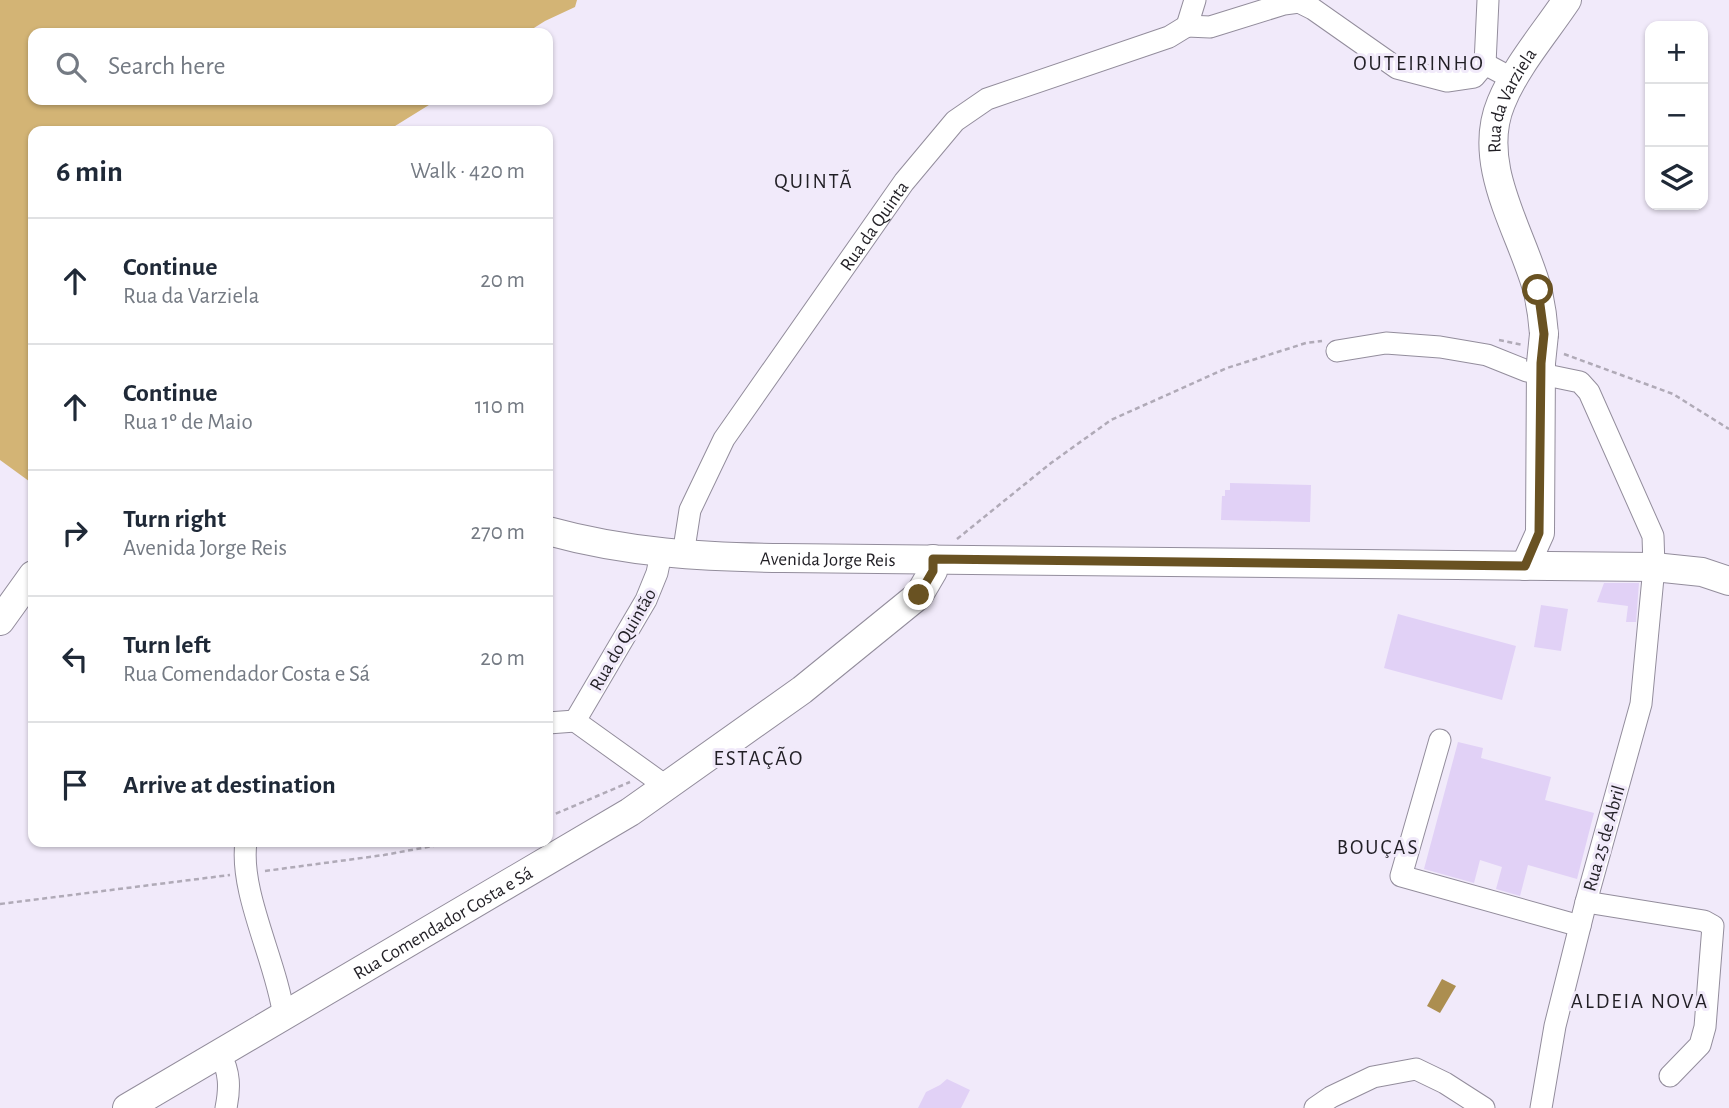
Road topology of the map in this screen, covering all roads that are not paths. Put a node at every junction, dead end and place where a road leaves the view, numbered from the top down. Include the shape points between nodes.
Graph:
1 (1195, 0) edge
2 (1488, 0) edge
3 (1567, 0) edge
4 (1187, 26) junction
5 (1485, 64) junction
6 (1513, 79) junction
7 (1331, 346) road end
8 (1543, 354) junction
9 (553, 532) edge
10 (1539, 533) junction
11 (672, 554) junction
12 (933, 559) junction
13 (1556, 565) junction
14 (1525, 566) junction
15 (1654, 567) junction
16 (1729, 580) edge
17 (28, 582) edge
18 (0, 621) edge
19 (575, 721) junction
20 (553, 723) edge
21 (1440, 740) dead end
22 (658, 780) junction
23 (246, 847) edge
24 (1586, 902) junction
25 (1580, 926) junction
26 (284, 1017) junction
27 (220, 1054) junction
28 (1670, 1076) dead end
29 (127, 1108) edge
30 (226, 1108) edge
31 (1315, 1108) edge
32 (1484, 1108) edge
33 (1541, 1108) edge

1 - 4 street
2 - 5 street
3 - 6 main road, Rua da Varziela
4 - 5 street via 1210,27 1299,2 1397,68 1447,81 1474,77
4 - 11 street, Rua da Quinta via 1169,37 986,99 955,121 904,182 724,439
5 - 6 street
6 - 8 main road, Rua da Varziela via 1493,130 1494,161 1538,290
7 - 8 street, Rua 25 de Abril via 1386,343 1488,355
8 - 10 main road, Rua da Varziela
8 - 15 street, Rua 25 de Abril via 1589,392 1653,536
9 - 11 main road, Avenida Jorge Reis
10 - 13 main road
10 - 14 main road
11 - 12 main road, Avenida Jorge Reis
11 - 19 street, Rua do Quintão
12 - 14 main road, Avenida Jorge Reis
12 - 22 main road, Rua Comendador Costa e Sá via 933,571 919,595 802,690
13 - 14 main road, Avenida Jorge Reis
13 - 15 main road, Avenida Jorge Reis
15 - 16 main road, Avenida Jorge Reis
15 - 24 street, Rua 25 de Abril via 1641,704
17 - 18 main road
19 - 20 street
19 - 22 street
21 - 25 street via 1401,876
22 - 26 main road, Rua Comendador Costa e Sá via 630,812
23 - 26 street via 245,873
24 - 25 street, Rua 25 de Abril
24 - 28 street via 1713,926 1700,1045
25 - 33 street, Rua 25 de Abril
26 - 27 main road, Rua Comendador Costa e Sá
27 - 29 main road, Rua Comendador Costa e Sá
27 - 30 street via 230,1086
31 - 32 street via 1373,1077 1416,1069

